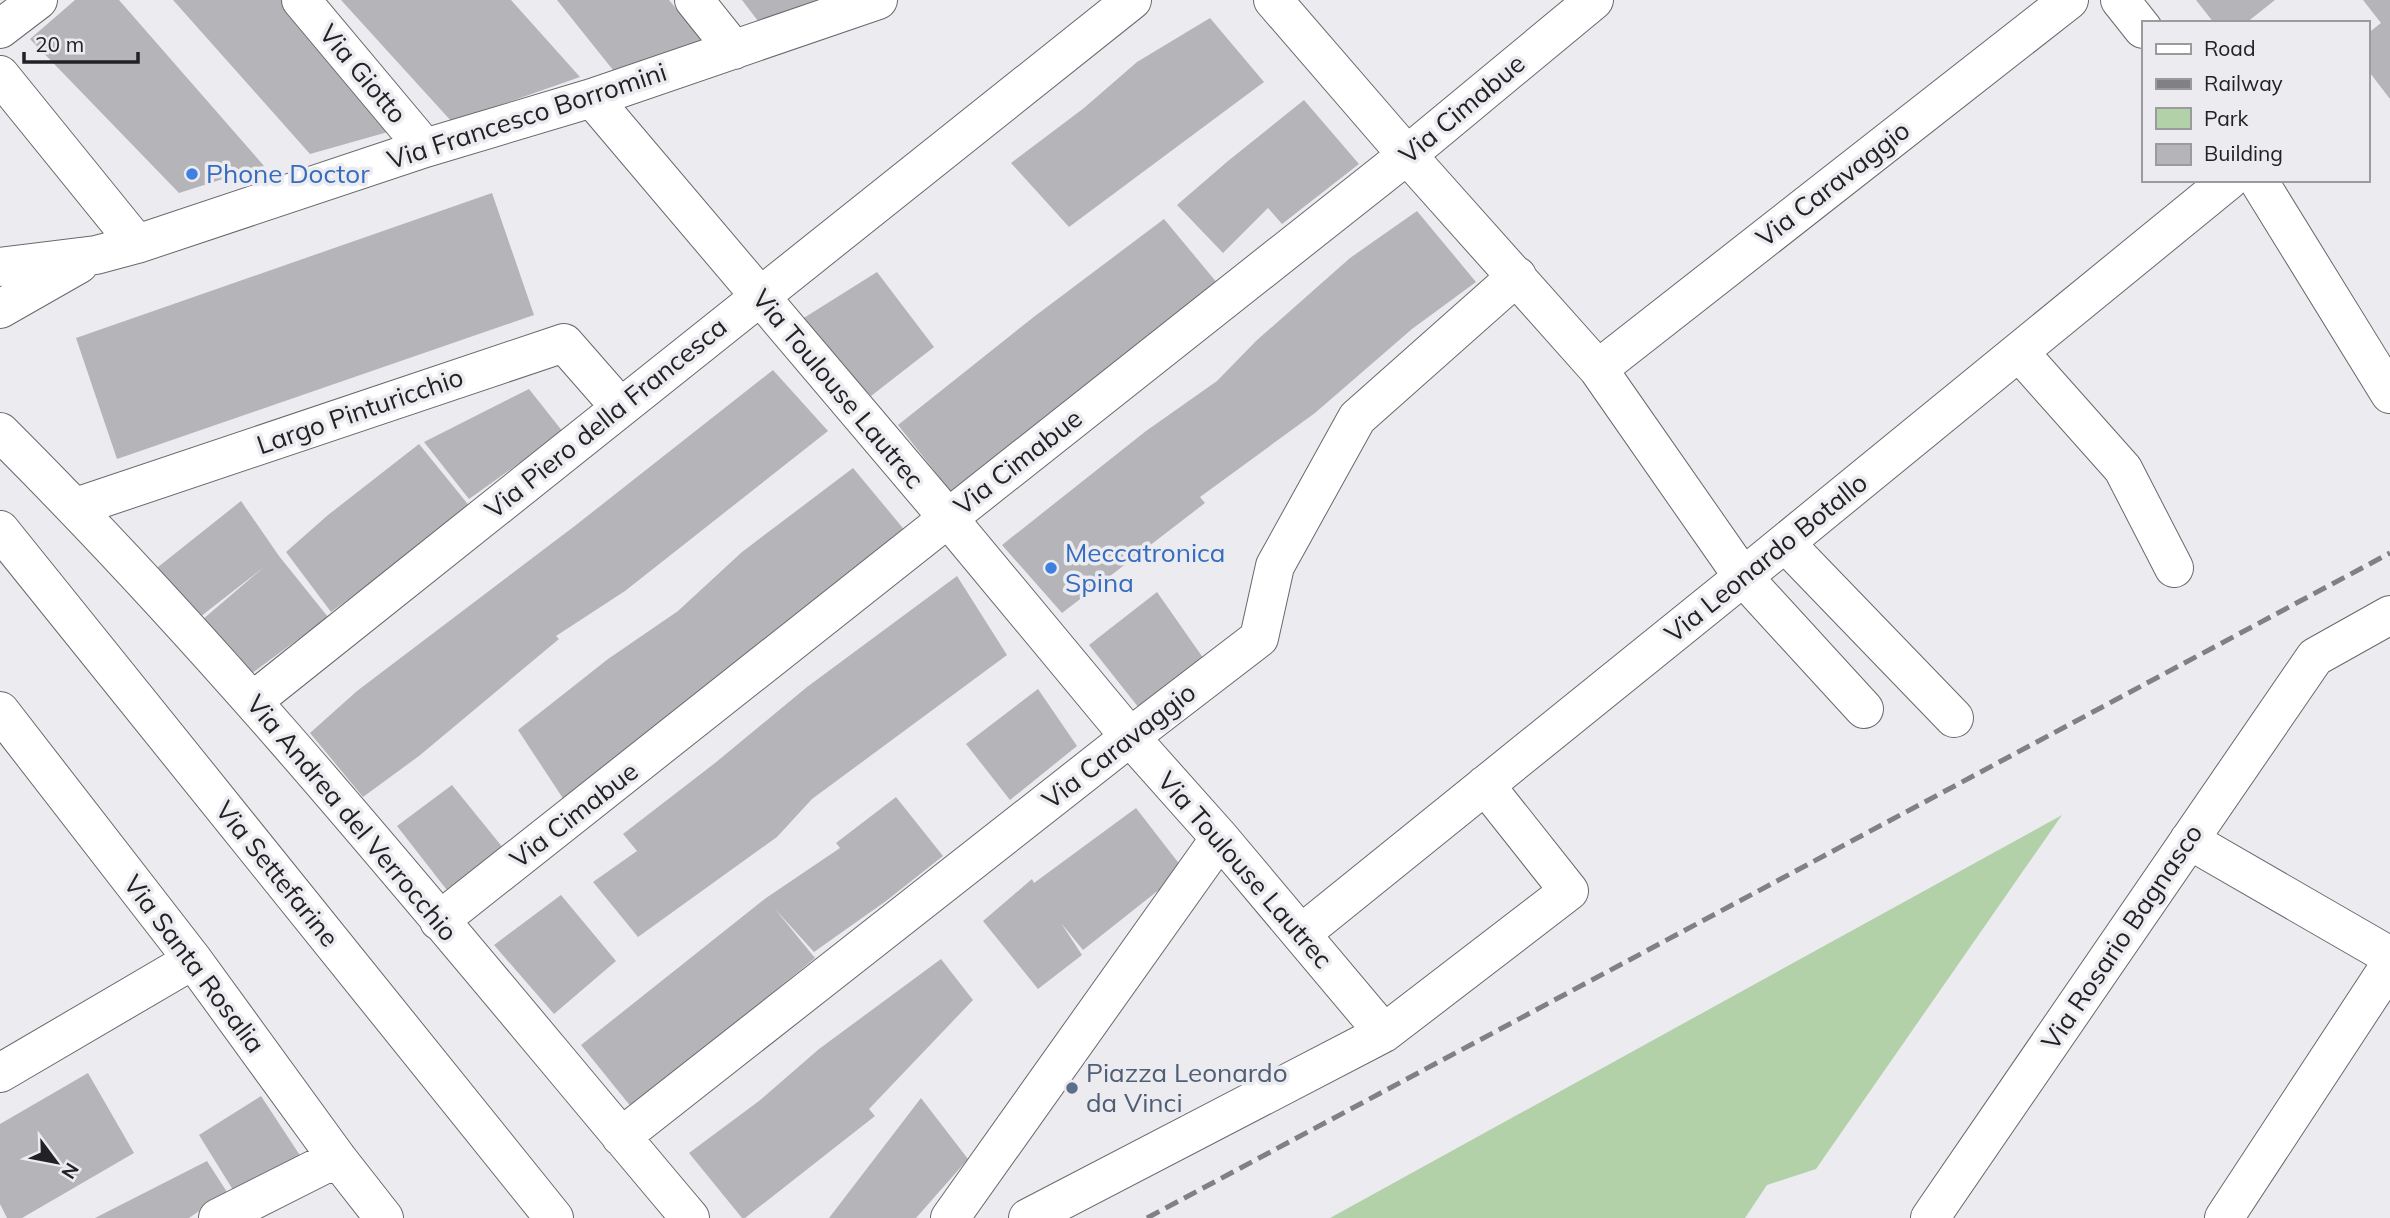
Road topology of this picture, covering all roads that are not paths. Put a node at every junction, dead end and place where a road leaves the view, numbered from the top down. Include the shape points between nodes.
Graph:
1 (38, 0) edge
2 (301, 0) edge
3 (694, 0) edge
4 (878, 0) edge
5 (1132, 0) edge
6 (1273, 0) edge
7 (1594, 0) edge
8 (2069, 0) edge
9 (2120, 0) edge
10 (2142, 28) edge
11 (0, 29) edge
12 (734, 50) junction
13 (0, 75) edge
14 (592, 98) junction
15 (425, 148) junction
16 (1407, 155) junction
17 (2227, 182) edge
18 (2259, 182) edge
19 (137, 244) junction
20 (96, 254) junction
21 (0, 267) edge
22 (1517, 276) junction
23 (759, 296) junction
24 (0, 309) edge
25 (2019, 352) junction
26 (1598, 369) junction
27 (2390, 394) edge
28 (620, 407) junction
29 (0, 432) edge
30 (76, 508) junction
31 (948, 518) junction
32 (0, 530) edge
33 (1785, 543) junction
34 (2175, 568) dead end
35 (1743, 577) junction
36 (2390, 615) edge
37 (253, 701) junction
38 (1864, 709) dead end
39 (0, 711) edge
40 (1954, 718) dead end
41 (1130, 737) junction
42 (1486, 785) junction
43 (1220, 838) junction
44 (2189, 840) junction
45 (439, 921) junction
46 (1301, 934) junction
47 (2390, 956) edge
48 (193, 960) junction
49 (2390, 965) edge
50 (1384, 1033) junction
51 (0, 1073) edge
52 (621, 1137) junction
53 (337, 1158) junction
54 (218, 1218) edge
55 (384, 1218) edge
56 (554, 1218) edge
57 (690, 1218) edge
58 (950, 1218) edge
59 (1028, 1218) edge
60 (1930, 1218) edge
61 (2224, 1218) edge

1 - 11 street
2 - 15 street, Via Giotto
3 - 12 street
4 - 12 street, Via Francesco Borromini
5 - 23 street, Via Piero della Francesca
6 - 16 street
7 - 16 street, Via Cimabue
8 - 26 street, Via Caravaggio
9 - 10 street
12 - 14 street, Via Francesco Borromini
13 - 19 street
14 - 15 street, Via Francesco Borromini
14 - 23 street, Via Toulouse Lautrec
15 - 19 street, Via Francesco Borromini
16 - 22 street
16 - 31 street, Via Cimabue
17 - 25 street, Via Leonardo Botallo
18 - 27 street
19 - 20 street, Via Francesco Borromini
20 - 21 street
20 - 24 street
22 - 26 street
22 - 41 street, Via Caravaggio via 1357,418 1275,566 1259,638
23 - 28 street, Via Piero della Francesca
23 - 31 street, Via Toulouse Lautrec
25 - 33 street, Via Leonardo Botallo
25 - 34 street via 2123,468
26 - 35 street
28 - 30 street, Largo Pinturicchio via 564,343
28 - 37 street, Via Piero della Francesca
29 - 30 street, Via Andrea del Verrocchio
30 - 37 street, Via Andrea del Verrocchio
31 - 41 street, Via Toulouse Lautrec
31 - 45 street, Via Cimabue
32 - 56 street, Via Settefarine
33 - 35 street, Via Leonardo Botallo
33 - 40 street
35 - 38 street
35 - 42 street, Via Leonardo Botallo
36 - 44 street, Via Rosario Bagnasco via 2315,657
37 - 45 street, Via Andrea del Verrocchio
39 - 48 street, Via Santa Rosalia
41 - 43 street, Via Toulouse Lautrec
41 - 52 street, Via Caravaggio
42 - 46 street, Via Leonardo Botallo
42 - 50 street via 1569,891
43 - 46 street, Via Toulouse Lautrec
43 - 58 street
44 - 47 street
44 - 60 street, Via Rosario Bagnasco
45 - 52 street, Via Andrea del Verrocchio
46 - 50 street, Via Toulouse Lautrec
48 - 51 street
48 - 53 street, Via Santa Rosalia
49 - 61 street
50 - 59 street
52 - 57 street, Via Andrea del Verrocchio
53 - 54 street
53 - 55 street, Via Santa Rosalia

